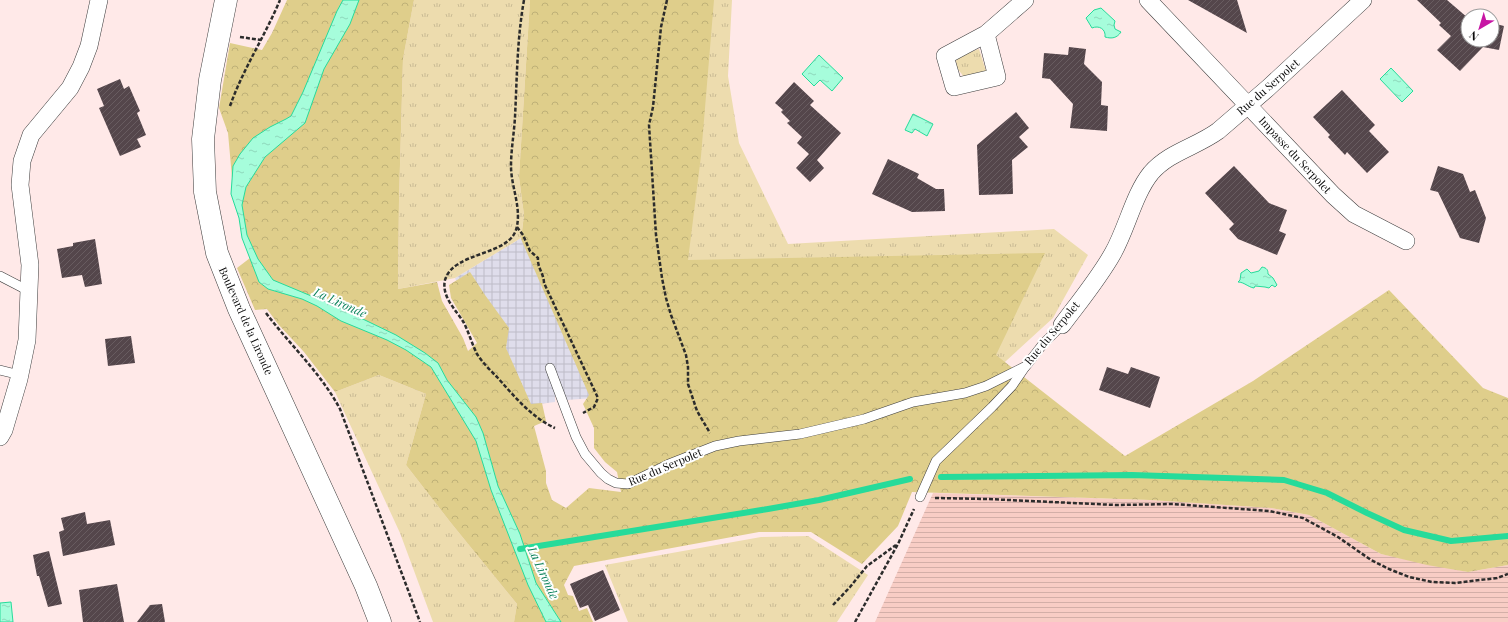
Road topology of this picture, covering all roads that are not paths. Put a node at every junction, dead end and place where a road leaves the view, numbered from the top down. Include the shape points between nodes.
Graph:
1 (99, 0) edge
2 (226, 0) edge
3 (1025, 0) edge
4 (1148, 0) edge
5 (1363, 0) edge
6 (986, 34) dead end
7 (1248, 105) junction
8 (1406, 241) dead end
9 (0, 276) edge
10 (29, 292) junction
11 (1062, 325) joint
12 (1026, 366) junction
13 (550, 368) dead end
14 (0, 370) edge
15 (20, 375) junction
16 (0, 437) edge
17 (920, 497) road end
18 (380, 622) edge

1 - 10 street via 89,46 81,68 70,88 31,135 22,161 20,185 30,266
2 - 18 street, Boulevard de la Lironde via 210,80 203,139 205,192 217,253
3 - 6 street
4 - 7 street, Impasse du Serpolet
5 - 7 street, Rue du Serpolet
7 - 8 street, Impasse du Serpolet via 1354,214
7 - 11 street, Rue du Serpolet via 1210,136 1166,160 1151,173 1142,186 1113,253
9 - 10 lane
10 - 15 street via 27,340
11 - 12 lane, Rue du Serpolet
12 - 13 lane, Rue du Serpolet via 965,394 913,402 864,419 800,434 715,446 628,484 608,479 585,454 571,425
12 - 17 lane via 997,402 936,461
14 - 15 lane
15 - 16 street

